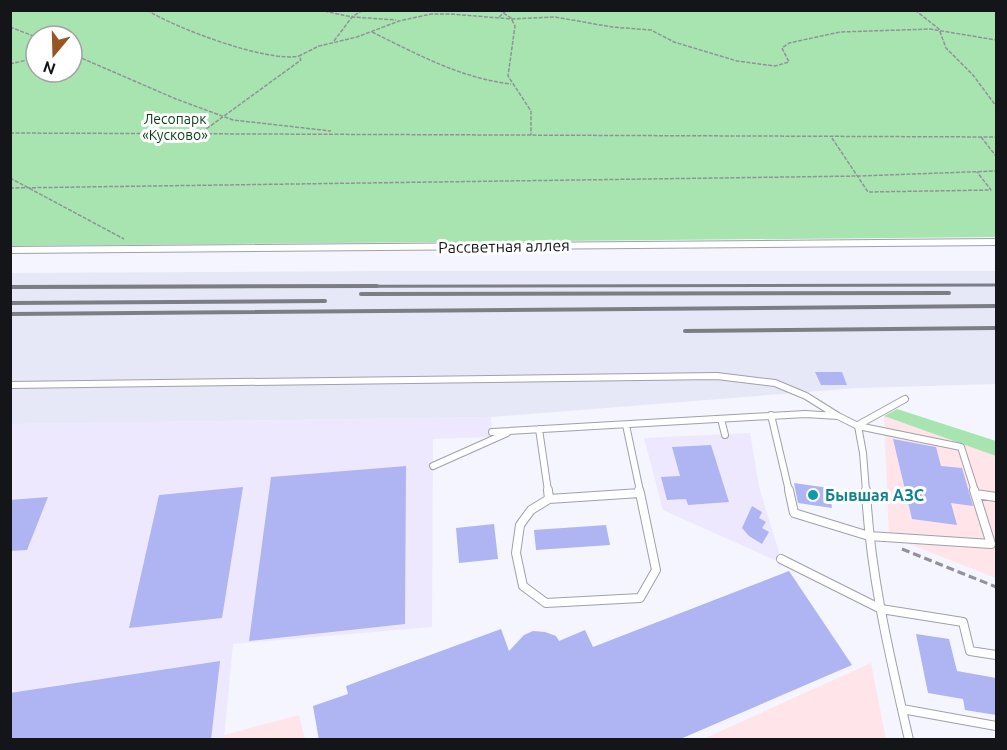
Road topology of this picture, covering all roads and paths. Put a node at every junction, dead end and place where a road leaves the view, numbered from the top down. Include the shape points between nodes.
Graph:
1 (147, 10) edge
2 (319, 10) edge
3 (363, 10) edge
4 (499, 10) edge
5 (507, 10) edge
6 (915, 10) edge
7 (503, 13) junction
8 (352, 17) junction
9 (499, 17) junction
10 (512, 19) junction
11 (399, 21) junction
12 (939, 29) junction
13 (372, 32) junction
14 (996, 40) edge
15 (334, 41) junction
16 (299, 56) junction
17 (84, 59) edge
18 (511, 84) junction
19 (996, 106) edge
20 (224, 117) junction
21 (10, 132) edge
22 (202, 133) junction
23 (346, 133) junction
24 (531, 135) junction
25 (980, 136) junction
26 (996, 137) edge
27 (832, 138) junction
28 (996, 156) edge
29 (996, 171) edge
30 (976, 172) junction
31 (859, 176) junction
32 (10, 178) edge
33 (10, 188) edge
34 (29, 188) junction
35 (126, 240) dead end
36 (996, 242) edge
37 (10, 250) edge
38 (10, 385) edge
39 (905, 399) dead end
40 (771, 416) junction
41 (838, 416) junction
42 (721, 419) junction
43 (626, 425) junction
44 (858, 426) junction
45 (539, 429) junction
46 (512, 431) junction
47 (492, 432) dead end
48 (725, 435) dead end
49 (434, 466) dead end
50 (641, 493) junction
51 (976, 494) junction
52 (996, 497) edge
53 (549, 499) junction
54 (869, 536) junction
55 (894, 546) dead end
56 (781, 559) dead end
57 (996, 587) edge
58 (881, 609) junction
59 (996, 655) edge
60 (902, 709) junction
61 (996, 726) edge
62 (909, 740) edge

1 - 16 path via 160,20 205,38 279,58
2 - 8 path
3 - 8 path
4 - 7 path
5 - 7 path
6 - 12 path
7 - 9 path
7 - 10 path
8 - 11 path
8 - 15 path
9 - 10 path
9 - 11 path via 441,14
10 - 12 path via 555,17 651,30 674,42 737,61 775,66 789,62 782,48 810,38 840,32
10 - 18 path via 516,25 510,49
11 - 13 path
12 - 14 path
12 - 19 path via 946,48
13 - 15 path
13 - 18 path via 470,76 493,84
15 - 16 path
16 - 20 path via 301,60
17 - 20 path
18 - 24 path via 532,114
20 - 22 path
20 - 23 path
21 - 22 path
22 - 23 path
23 - 24 path
24 - 27 path
25 - 26 path
25 - 27 path
25 - 28 path
27 - 31 path
29 - 30 path
30 - 31 path
30 - 31 path via 991,190 868,192
31 - 34 path
32 - 34 path
33 - 34 path
34 - 35 path
36 - 37 street, Рассветная аллея
38 - 41 lane via 717,376 775,383
39 - 44 lane
40 - 41 lane
40 - 42 lane
40 - 54 lane via 794,513
41 - 44 lane
42 - 43 lane
42 - 48 lane
43 - 45 lane
43 - 50 lane
44 - 51 lane via 961,447
44 - 54 lane via 863,444
45 - 46 lane
45 - 53 lane
46 - 47 lane
46 - 49 lane
50 - 53 lane
50 - 53 lane via 656,570 640,598 546,603 522,586 516,553 520,525 531,510
51 - 52 lane
51 - 54 lane via 991,544
54 - 58 lane
55 - 57 path
56 - 58 lane
58 - 59 lane via 963,622 970,651
58 - 60 lane
60 - 61 lane
60 - 62 lane

